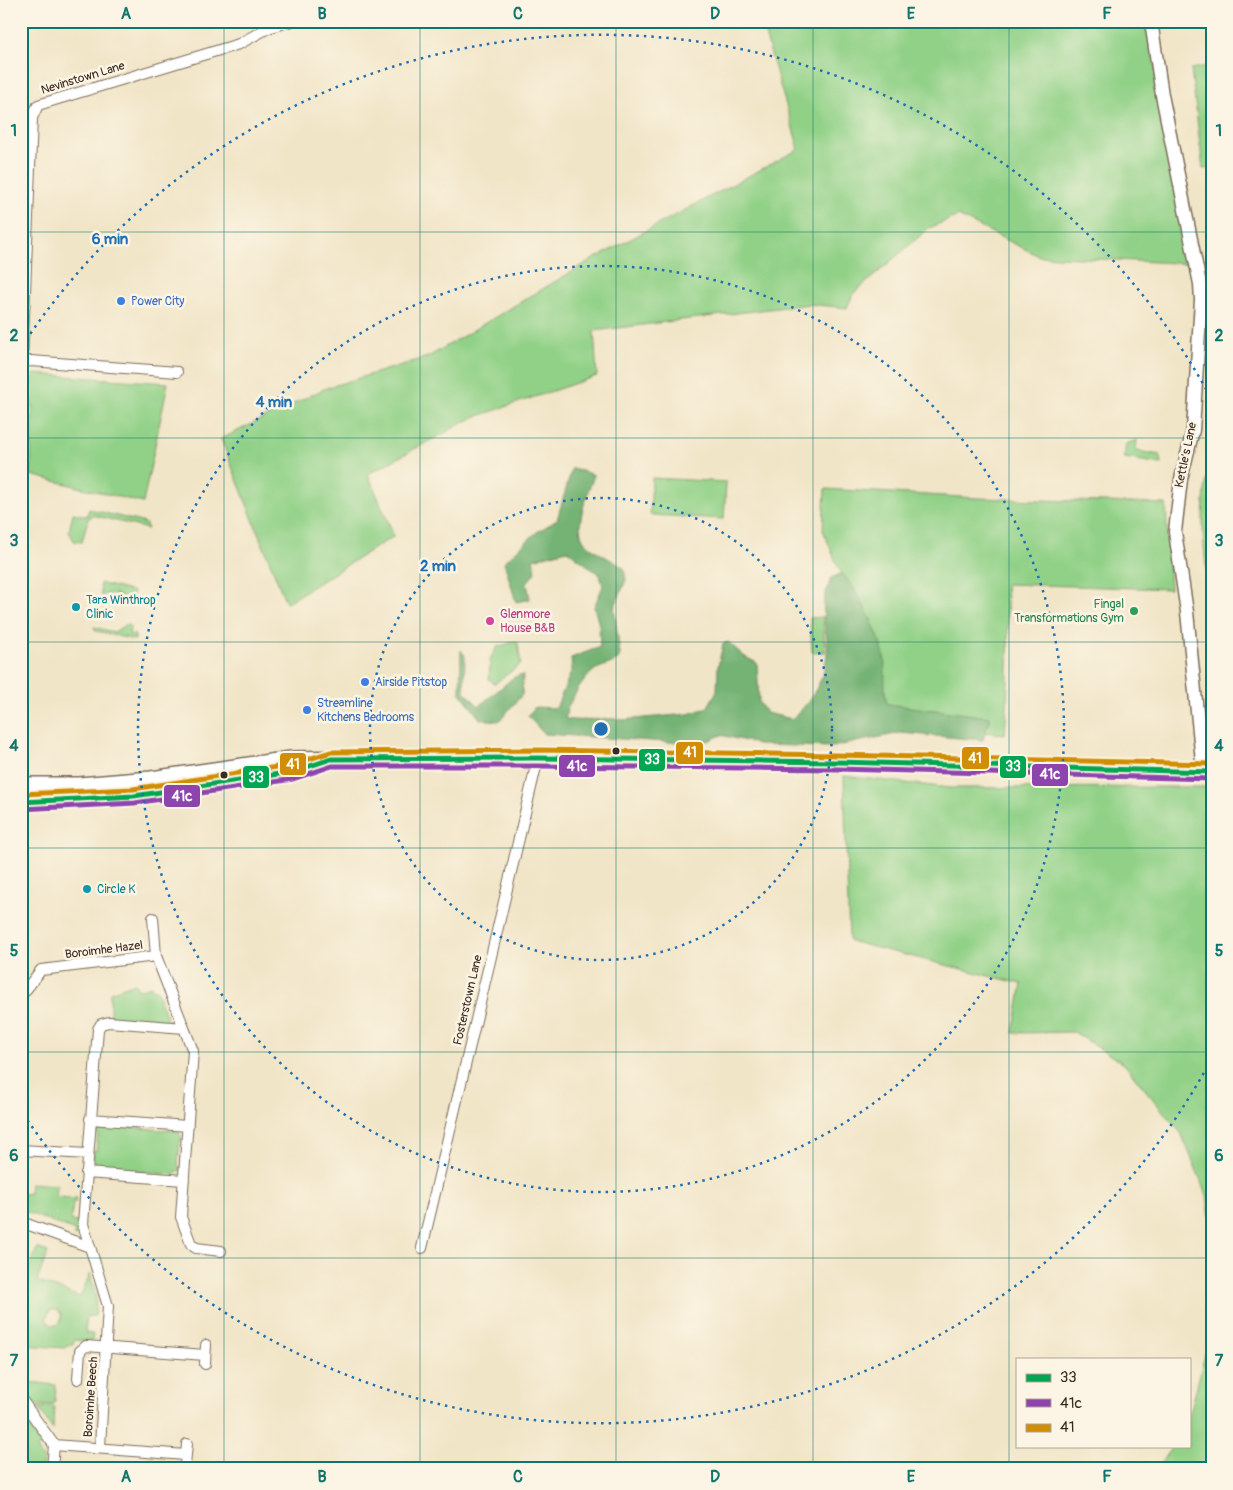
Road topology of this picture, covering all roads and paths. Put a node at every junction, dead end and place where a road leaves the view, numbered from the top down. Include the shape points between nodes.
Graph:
1 (292, 21) edge
2 (1151, 21) edge
3 (22, 362) edge
4 (177, 372) dead end
5 (21, 390) edge
6 (538, 758) junction
7 (331, 760) junction
8 (1207, 771) edge
9 (21, 784) edge
10 (21, 802) edge
11 (153, 918) dead end
12 (156, 956) junction
13 (21, 996) edge
14 (184, 1028) junction
15 (90, 1119) junction
16 (188, 1126) junction
17 (21, 1150) edge
18 (88, 1154) junction
19 (86, 1173) junction
20 (184, 1180) junction
21 (21, 1222) edge
22 (90, 1248) junction
23 (422, 1248) dead end
24 (221, 1251) dead end
25 (106, 1348) junction
26 (205, 1355) dead end
27 (78, 1379) dead end
28 (21, 1399) edge
29 (25, 1412) edge
30 (54, 1445) junction
31 (100, 1447) junction
32 (186, 1455) dead end
33 (52, 1469) edge

1 - 3 street, Nevinstown Lane via 268,28 239,44 38,105 32,118
2 - 8 street, Kettle's Lane via 1162,94 1200,284 1193,430 1180,480 1175,532
3 - 4 street
3 - 5 street, Nevinstown Lane
6 - 7 main road
6 - 8 main road
6 - 23 street, Fosterstown Lane
7 - 9 main road via 291,759 151,779 79,785
7 - 10 main road via 292,772 143,794 85,801
11 - 12 street
12 - 13 street, Boroimhe Hazel via 41,970
12 - 14 street, Boroimhe Hazel
14 - 15 street via 101,1024
14 - 16 street, Boroimhe Hazel via 193,1051
15 - 16 street
15 - 18 street
16 - 20 street, Boroimhe Hazel
17 - 18 street
18 - 19 street
19 - 20 street
19 - 22 street, Boroimhe Beech via 83,1224
20 - 24 street, Boroimhe Hazel via 181,1217 191,1244 201,1250
21 - 22 street
22 - 25 street, Boroimhe Beech via 108,1306
25 - 26 street, Boroimhe Beech
25 - 27 street, Boroimhe Beech via 82,1348
25 - 31 street, Boroimhe Beech
28 - 29 street
29 - 30 street
30 - 31 street, Boroimhe Beech
30 - 33 street
31 - 32 street, Boroimhe Beech

